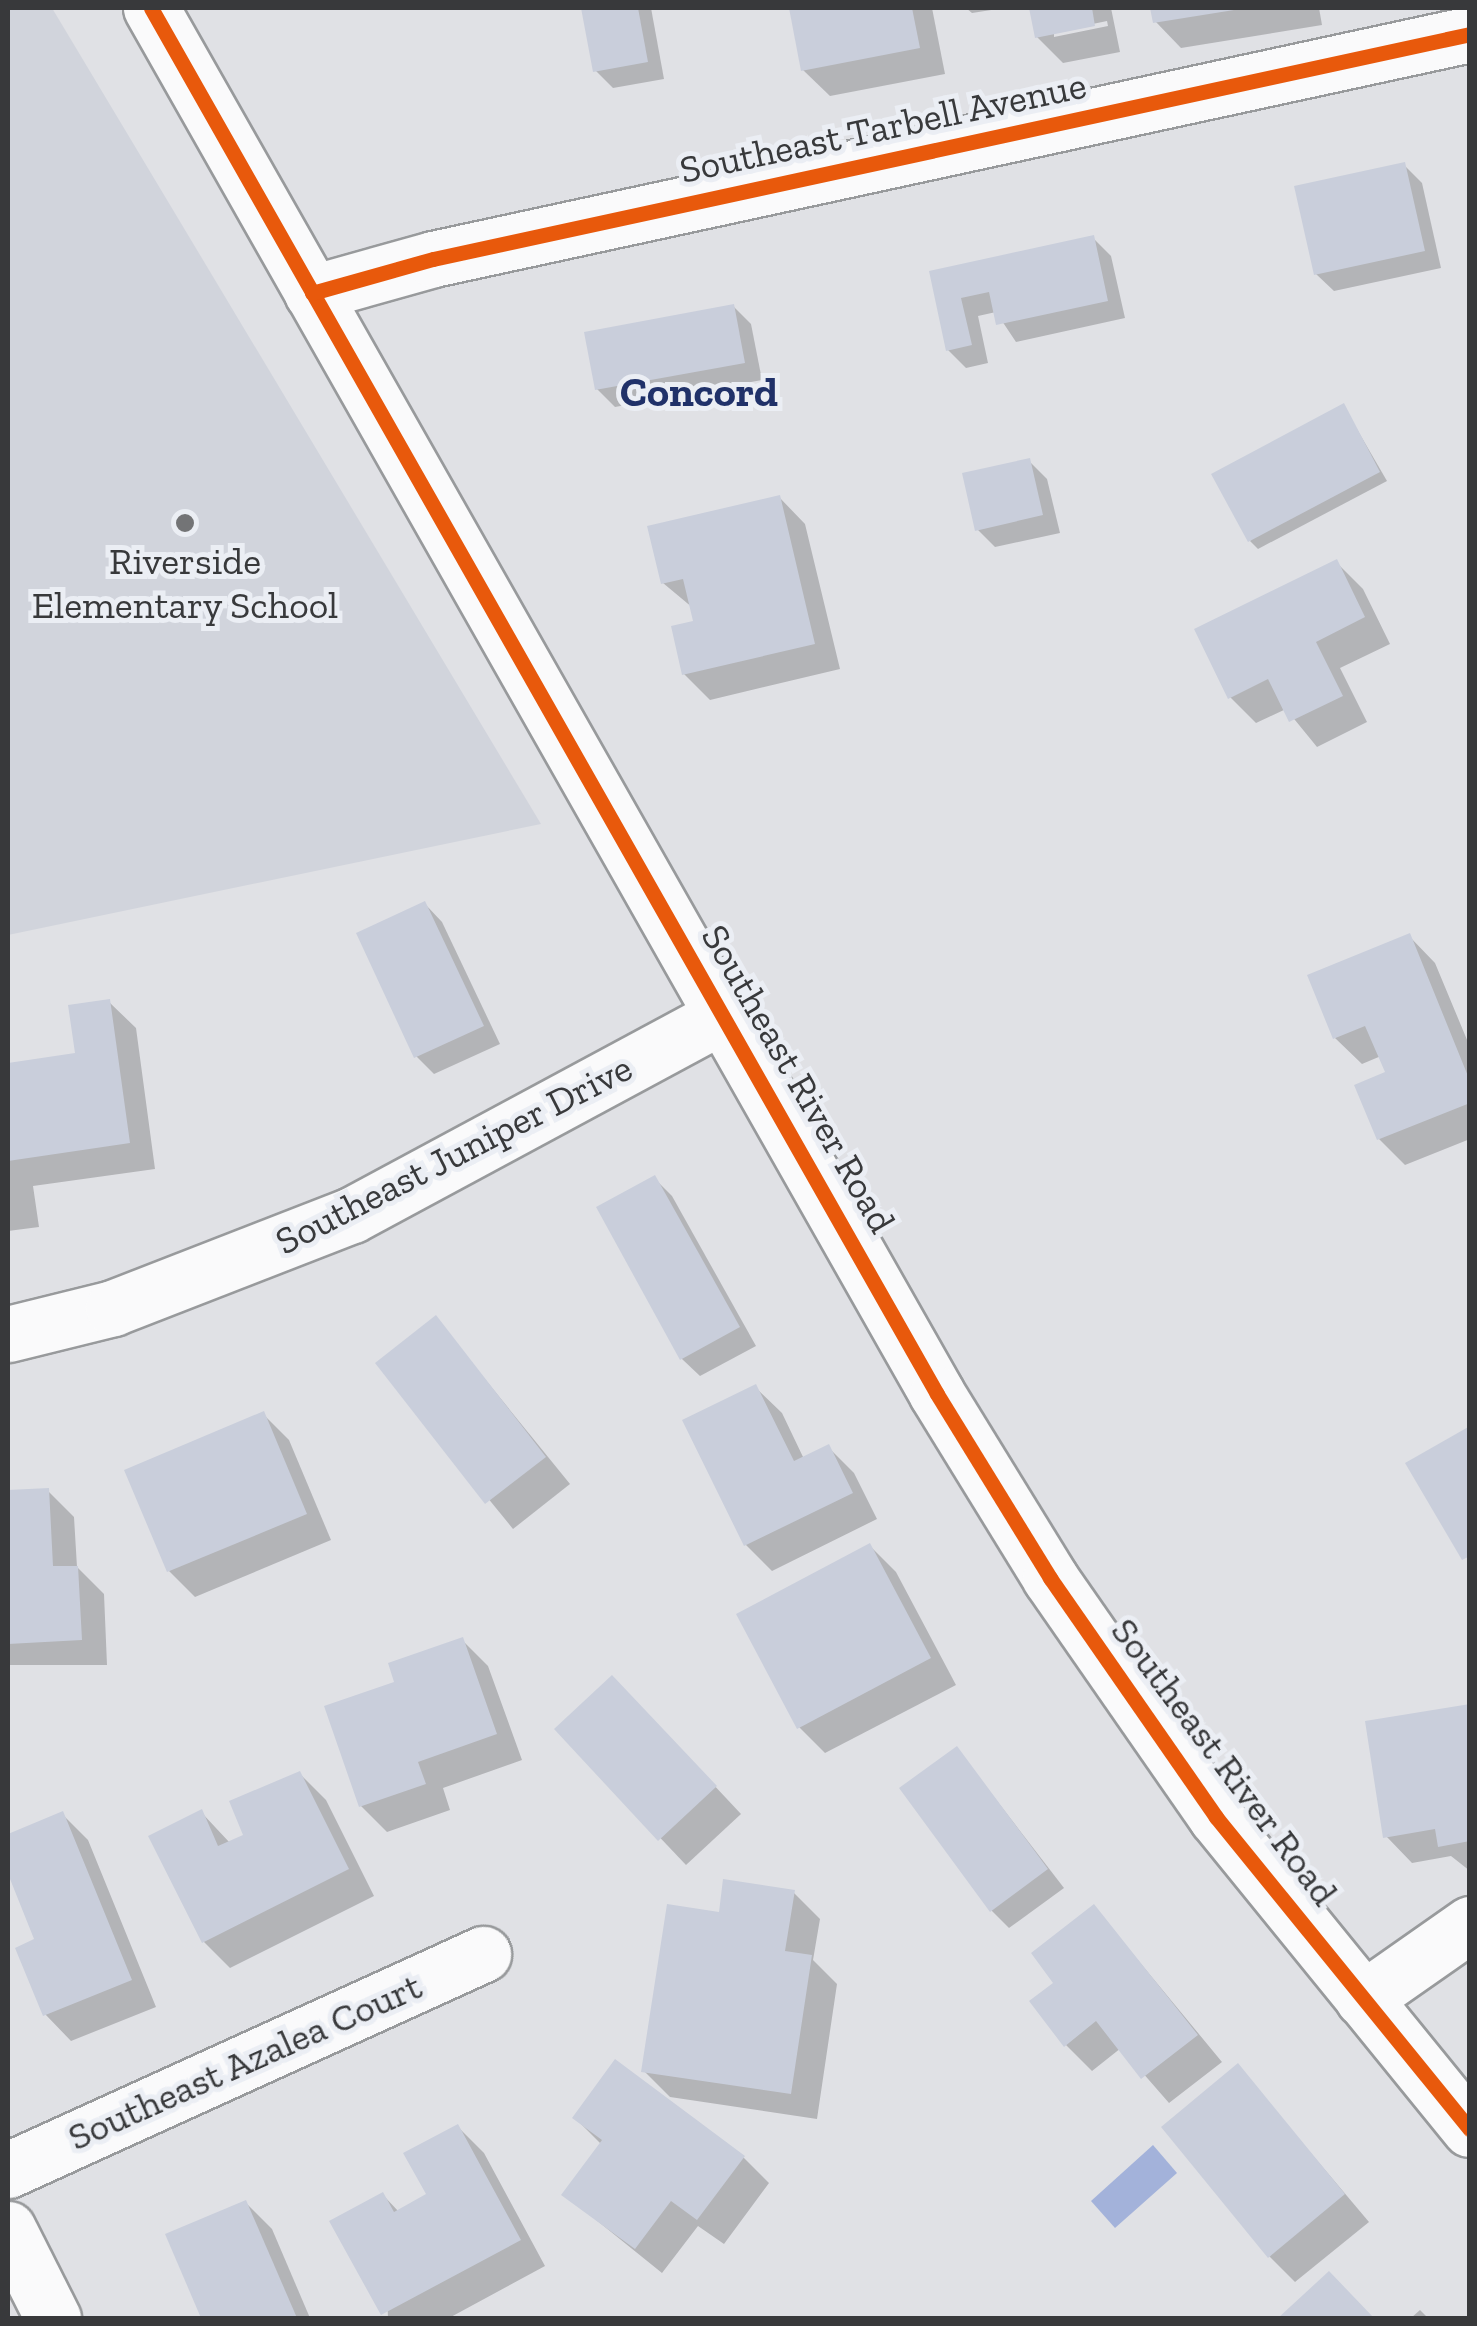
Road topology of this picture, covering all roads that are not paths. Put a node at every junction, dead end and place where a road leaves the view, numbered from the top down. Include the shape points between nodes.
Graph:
1 (151, 8) edge
2 (1470, 34) edge
3 (312, 293) junction
4 (724, 1015) junction
5 (8, 1334) edge
6 (1470, 1924) edge
7 (482, 1954) dead end
8 (1363, 1998) junction
9 (1470, 2128) edge
10 (8, 2170) edge
11 (8, 2229) edge
12 (53, 2318) edge

1 - 3 street, Southeast River Road
2 - 3 street, Southeast Tarbell Avenue via 434,259
3 - 4 street, Southeast River Road
4 - 5 street, Southeast Juniper Drive via 352,1215 113,1308
4 - 8 street, Southeast River Road via 937,1394 1060,1593 1205,1802
6 - 8 street
7 - 10 street, Southeast Azalea Court
8 - 9 street, Southeast River Road
11 - 12 street

